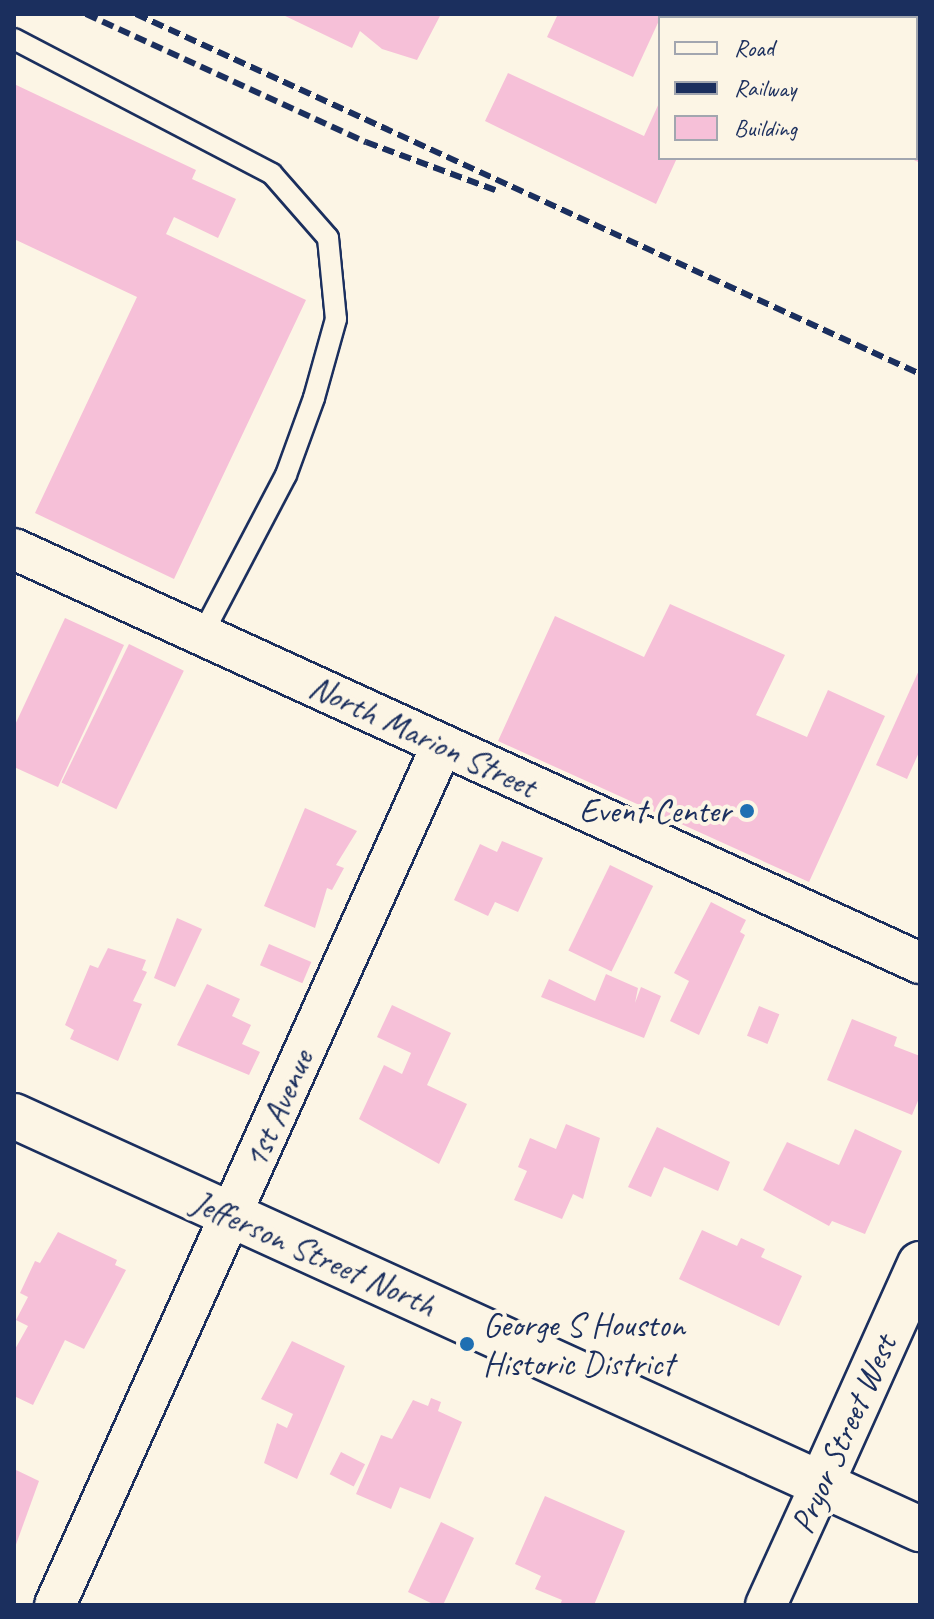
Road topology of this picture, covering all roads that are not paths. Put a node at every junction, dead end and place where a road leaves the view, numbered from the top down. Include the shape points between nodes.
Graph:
1 (14, 39) edge
2 (14, 549) edge
3 (202, 635) junction
4 (442, 745) junction
5 (920, 963) edge
6 (14, 1116) edge
7 (230, 1215) junction
8 (920, 1264) edge
9 (822, 1482) junction
10 (920, 1529) edge
11 (55, 1605) edge
12 (766, 1605) edge

1 - 3 lane via 272,174 328,238 336,319 314,398 286,475
2 - 3 street, North Marion Street
3 - 4 street, North Marion Street
4 - 5 street, North Marion Street
4 - 7 street, 1st Avenue
6 - 7 main road, Jefferson Street North
7 - 9 main road, Jefferson Street North
7 - 11 street, 1st Avenue
8 - 9 main road, Pryor Street West
9 - 10 main road, Jefferson Street North
9 - 12 street, Pryor Street West

